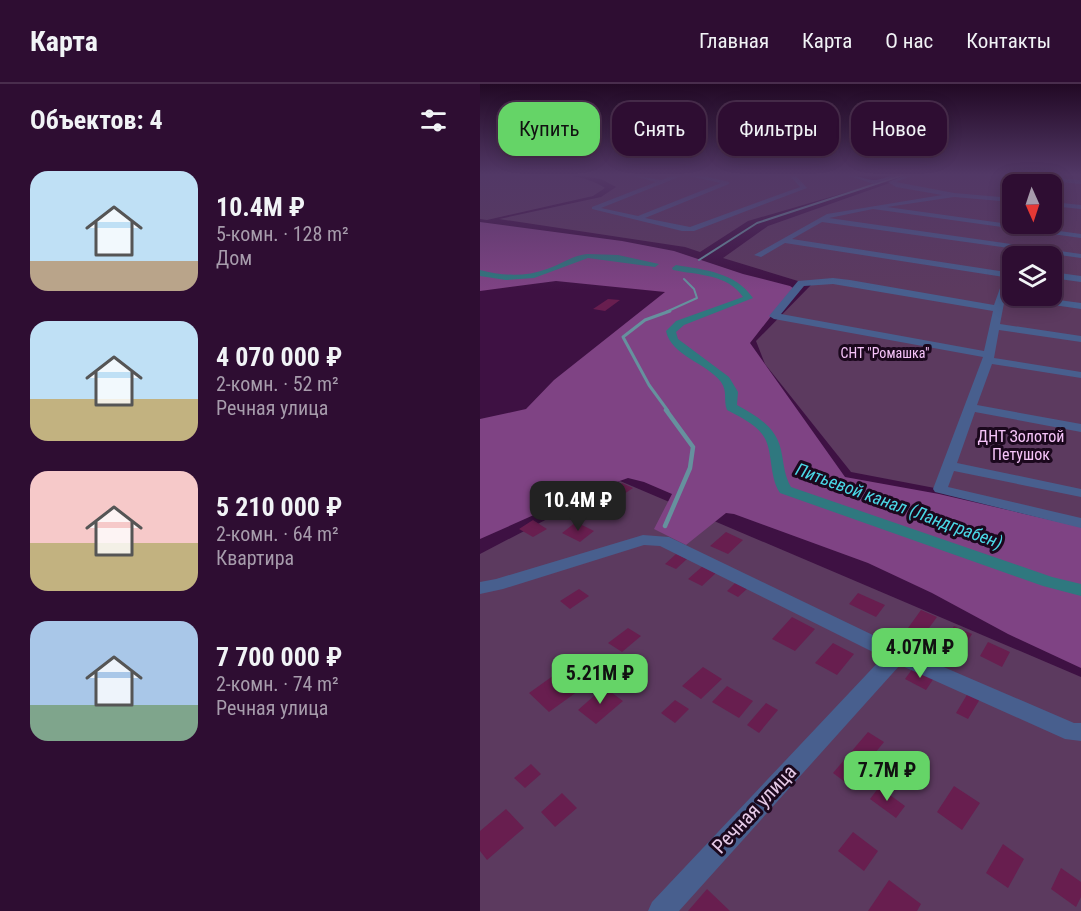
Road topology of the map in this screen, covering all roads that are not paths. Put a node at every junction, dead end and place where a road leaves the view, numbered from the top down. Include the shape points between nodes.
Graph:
1 (612, 213) edge
2 (653, 213) edge
3 (736, 213) edge
4 (842, 213) edge
5 (911, 213) edge
6 (637, 219) junction
7 (819, 219) junction
8 (1002, 226) edge
9 (1035, 234) edge
10 (1062, 234) edge
11 (1081, 236) edge
12 (783, 240) junction
13 (1025, 246) edge
14 (1002, 250) edge
15 (758, 255) dead end
16 (1062, 255) edge
17 (1081, 256) edge
18 (1002, 270) edge
19 (1062, 277) edge
20 (1081, 279) edge
21 (1001, 295) joint
22 (1081, 306) edge
23 (998, 309) junction
24 (996, 326) junction
25 (1081, 339) edge
26 (989, 358) junction
27 (1081, 375) edge
28 (971, 408) junction
29 (1081, 428) edge
30 (949, 466) junction
31 (1081, 493) edge
32 (1081, 523) edge
33 (480, 588) edge
34 (897, 655) junction
35 (1081, 732) edge
36 (661, 911) edge

1 - 6 street
2 - 6 street
3 - 6 street via 691,229
4 - 7 street
5 - 8 street
7 - 12 street
7 - 14 street
9 - 13 street
10 - 11 street
12 - 15 street
12 - 18 street
16 - 17 street
19 - 20 street
21 - 22 street
21 - 23 street
23 - 24 street
23 - 26 street via 850,283 813,282 801,283 774,316
24 - 25 street
24 - 26 street
26 - 27 street
26 - 28 street
28 - 29 street
28 - 30 street
30 - 31 street
30 - 32 street via 940,489
33 - 34 street via 654,539
34 - 35 street via 1073,732
34 - 36 street, Речная улица

